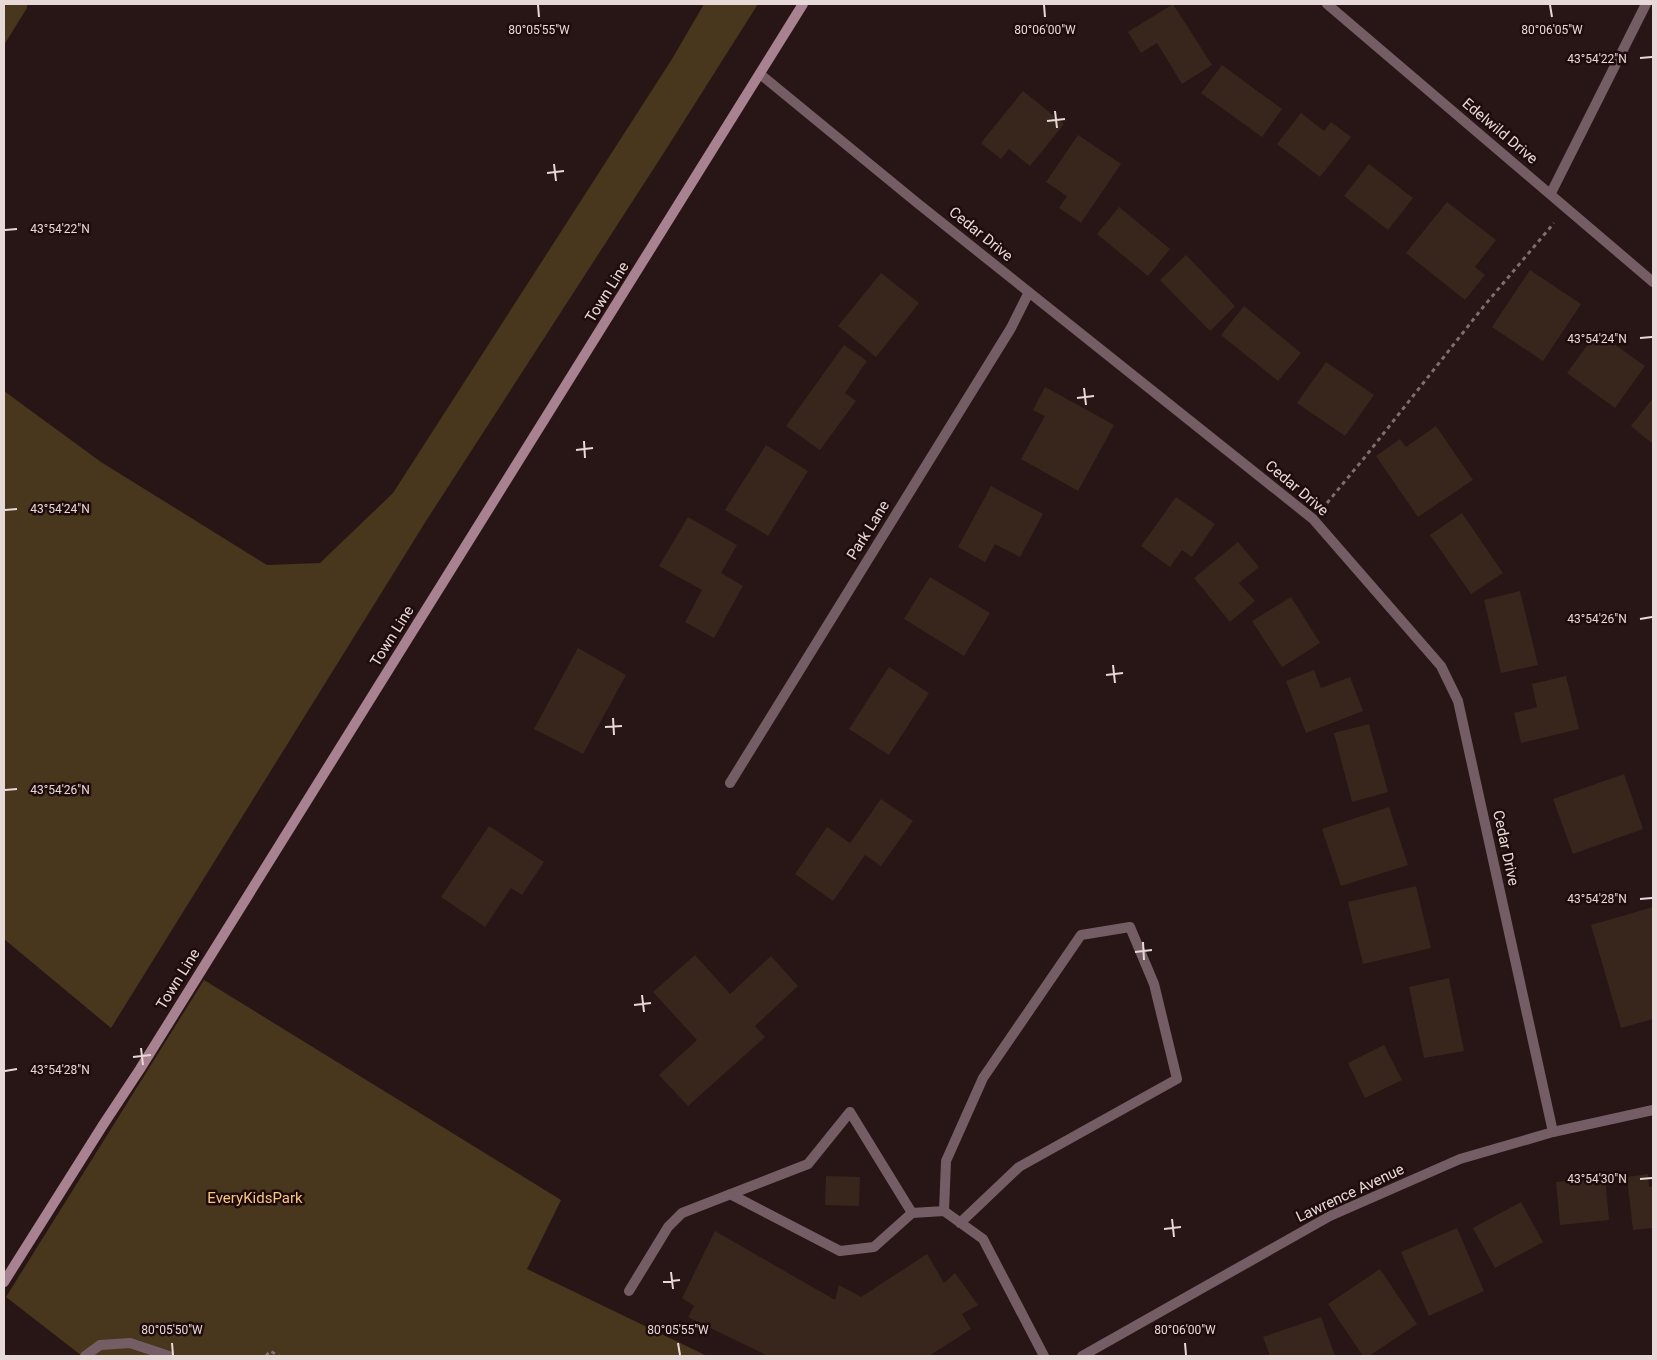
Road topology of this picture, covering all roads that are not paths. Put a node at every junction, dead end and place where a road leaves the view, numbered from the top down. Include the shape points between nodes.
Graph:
1 (803, 4) edge
2 (1327, 4) edge
3 (1646, 4) edge
4 (760, 74) junction
5 (1551, 193) junction
6 (1653, 282) edge
7 (1029, 292) junction
8 (730, 783) dead end
9 (1653, 1110) edge
10 (1553, 1132) junction
11 (730, 1194) junction
12 (944, 1211) junction
13 (912, 1213) junction
14 (960, 1222) junction
15 (4, 1282) edge
16 (629, 1291) dead end
17 (85, 1356) edge
18 (169, 1356) edge
19 (1044, 1356) edge
20 (1082, 1356) edge

1 - 4 main road, Town Line
2 - 5 street, Edelwild Drive
3 - 5 street
4 - 7 street, Cedar Drive
4 - 15 main road, Town Line
5 - 6 street, Edelwild Drive
7 - 8 street, Park Lane via 1011,328
7 - 10 street, Cedar Drive via 1313,519 1441,666 1458,701
9 - 10 street, Lawrence Avenue
10 - 20 street, Lawrence Avenue via 1460,1159 1330,1216
11 - 13 street via 840,1251 874,1247
11 - 13 street via 808,1164 850,1112
11 - 16 street via 682,1213 668,1228
12 - 13 street
12 - 14 street
12 - 14 street via 946,1161 983,1078 1081,935 1130,927 1154,984 1177,1079 1019,1167
14 - 19 street via 983,1239
17 - 18 street via 100,1345 130,1343

